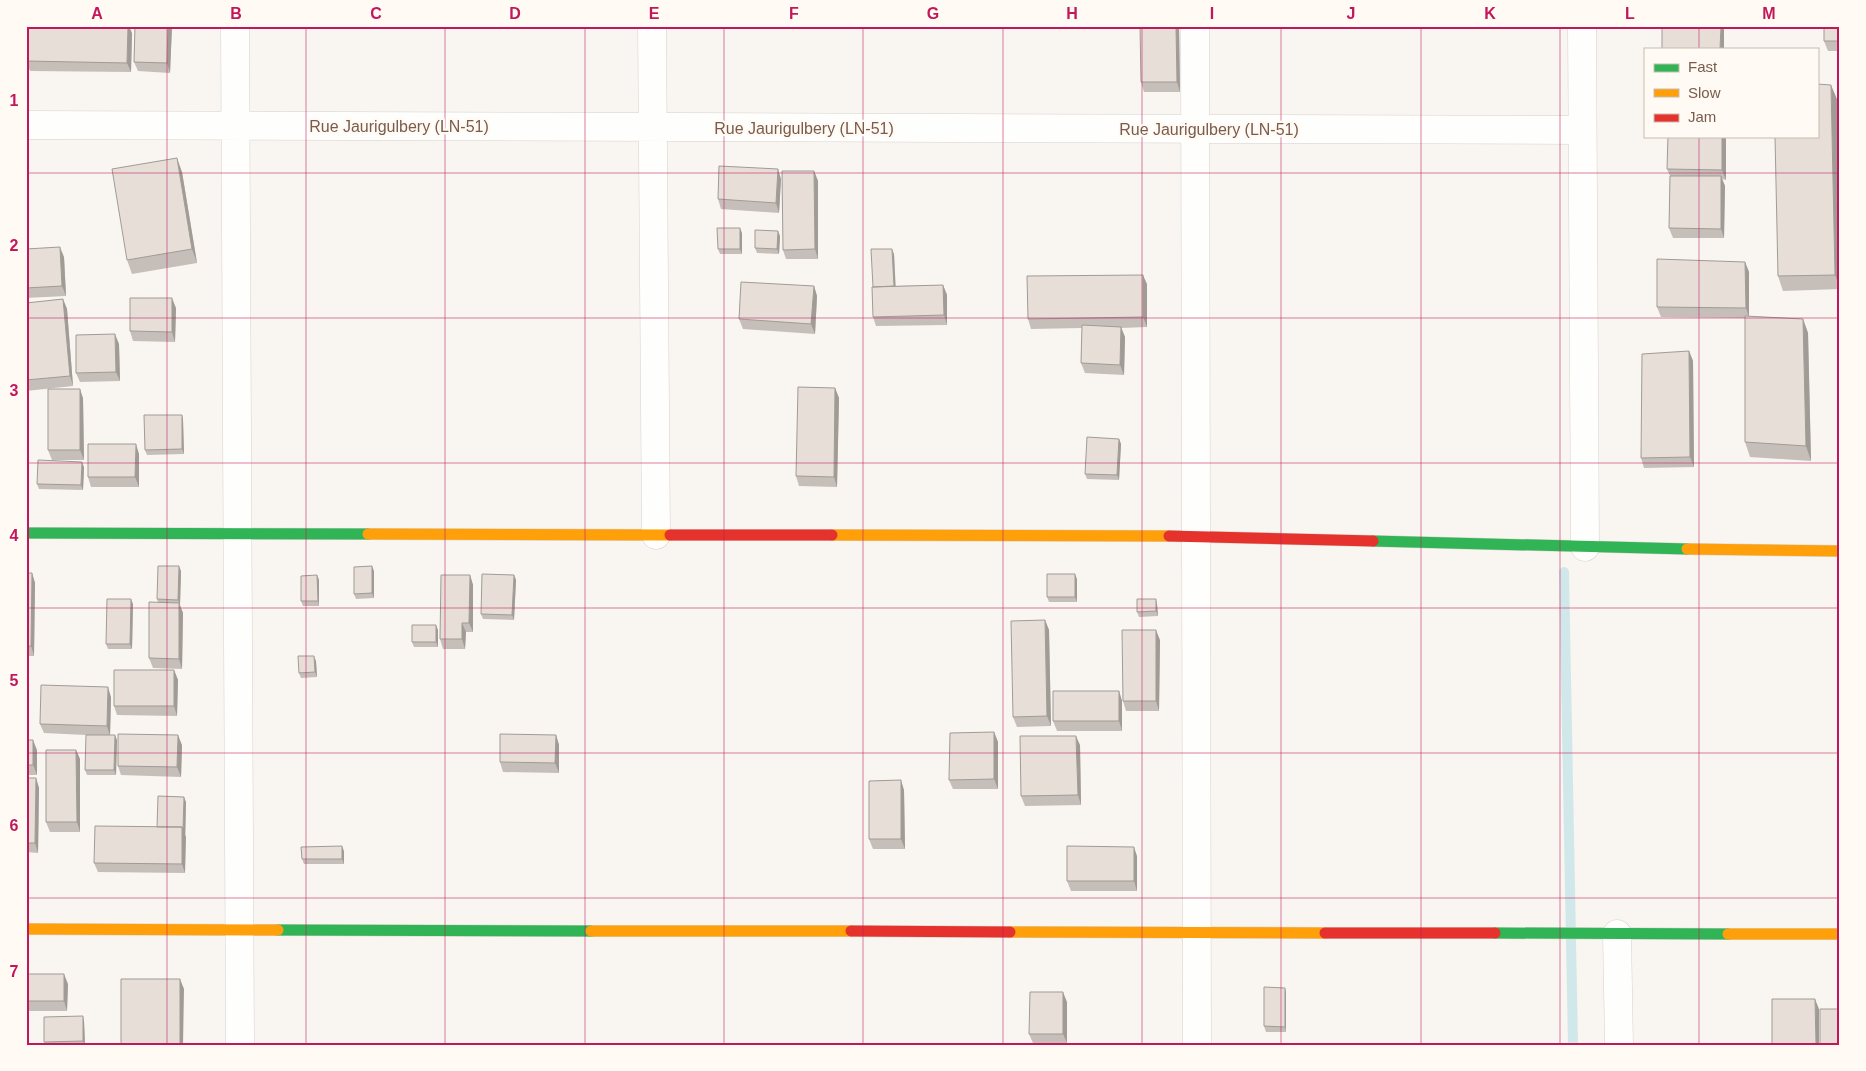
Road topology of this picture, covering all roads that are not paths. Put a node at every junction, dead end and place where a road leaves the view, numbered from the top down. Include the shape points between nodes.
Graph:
1 (235, 26) edge
2 (652, 26) edge
3 (1195, 26) edge
4 (1582, 26) edge
5 (26, 125) edge
6 (235, 126) junction
7 (653, 127) junction
8 (1196, 128) junction
9 (1582, 130) junction
10 (26, 533) edge
11 (238, 534) junction
12 (656, 535) junction
13 (1196, 536) junction
14 (1585, 547) junction
15 (1840, 551) edge
16 (26, 929) edge
17 (239, 929) junction
18 (1197, 933) junction
19 (1617, 934) junction
20 (1840, 934) edge
21 (240, 1045) edge
22 (1197, 1045) edge
23 (1619, 1045) edge

1 - 6 street
2 - 7 street
3 - 8 street
4 - 9 street
5 - 6 street, Rue Jaurigulbery (LN-51)
6 - 7 street, Rue Jaurigulbery (LN-51)
6 - 11 street
7 - 8 street, Rue Jaurigulbery (LN-51)
7 - 12 street
8 - 9 street, Rue Jaurigulbery (LN-51)
8 - 13 street
9 - 14 street
10 - 11 street
11 - 12 street
11 - 17 street
12 - 13 street
13 - 14 street
13 - 18 street
14 - 15 street
16 - 17 street
17 - 18 street
17 - 21 street
18 - 19 street
18 - 22 street
19 - 20 street
19 - 23 street

